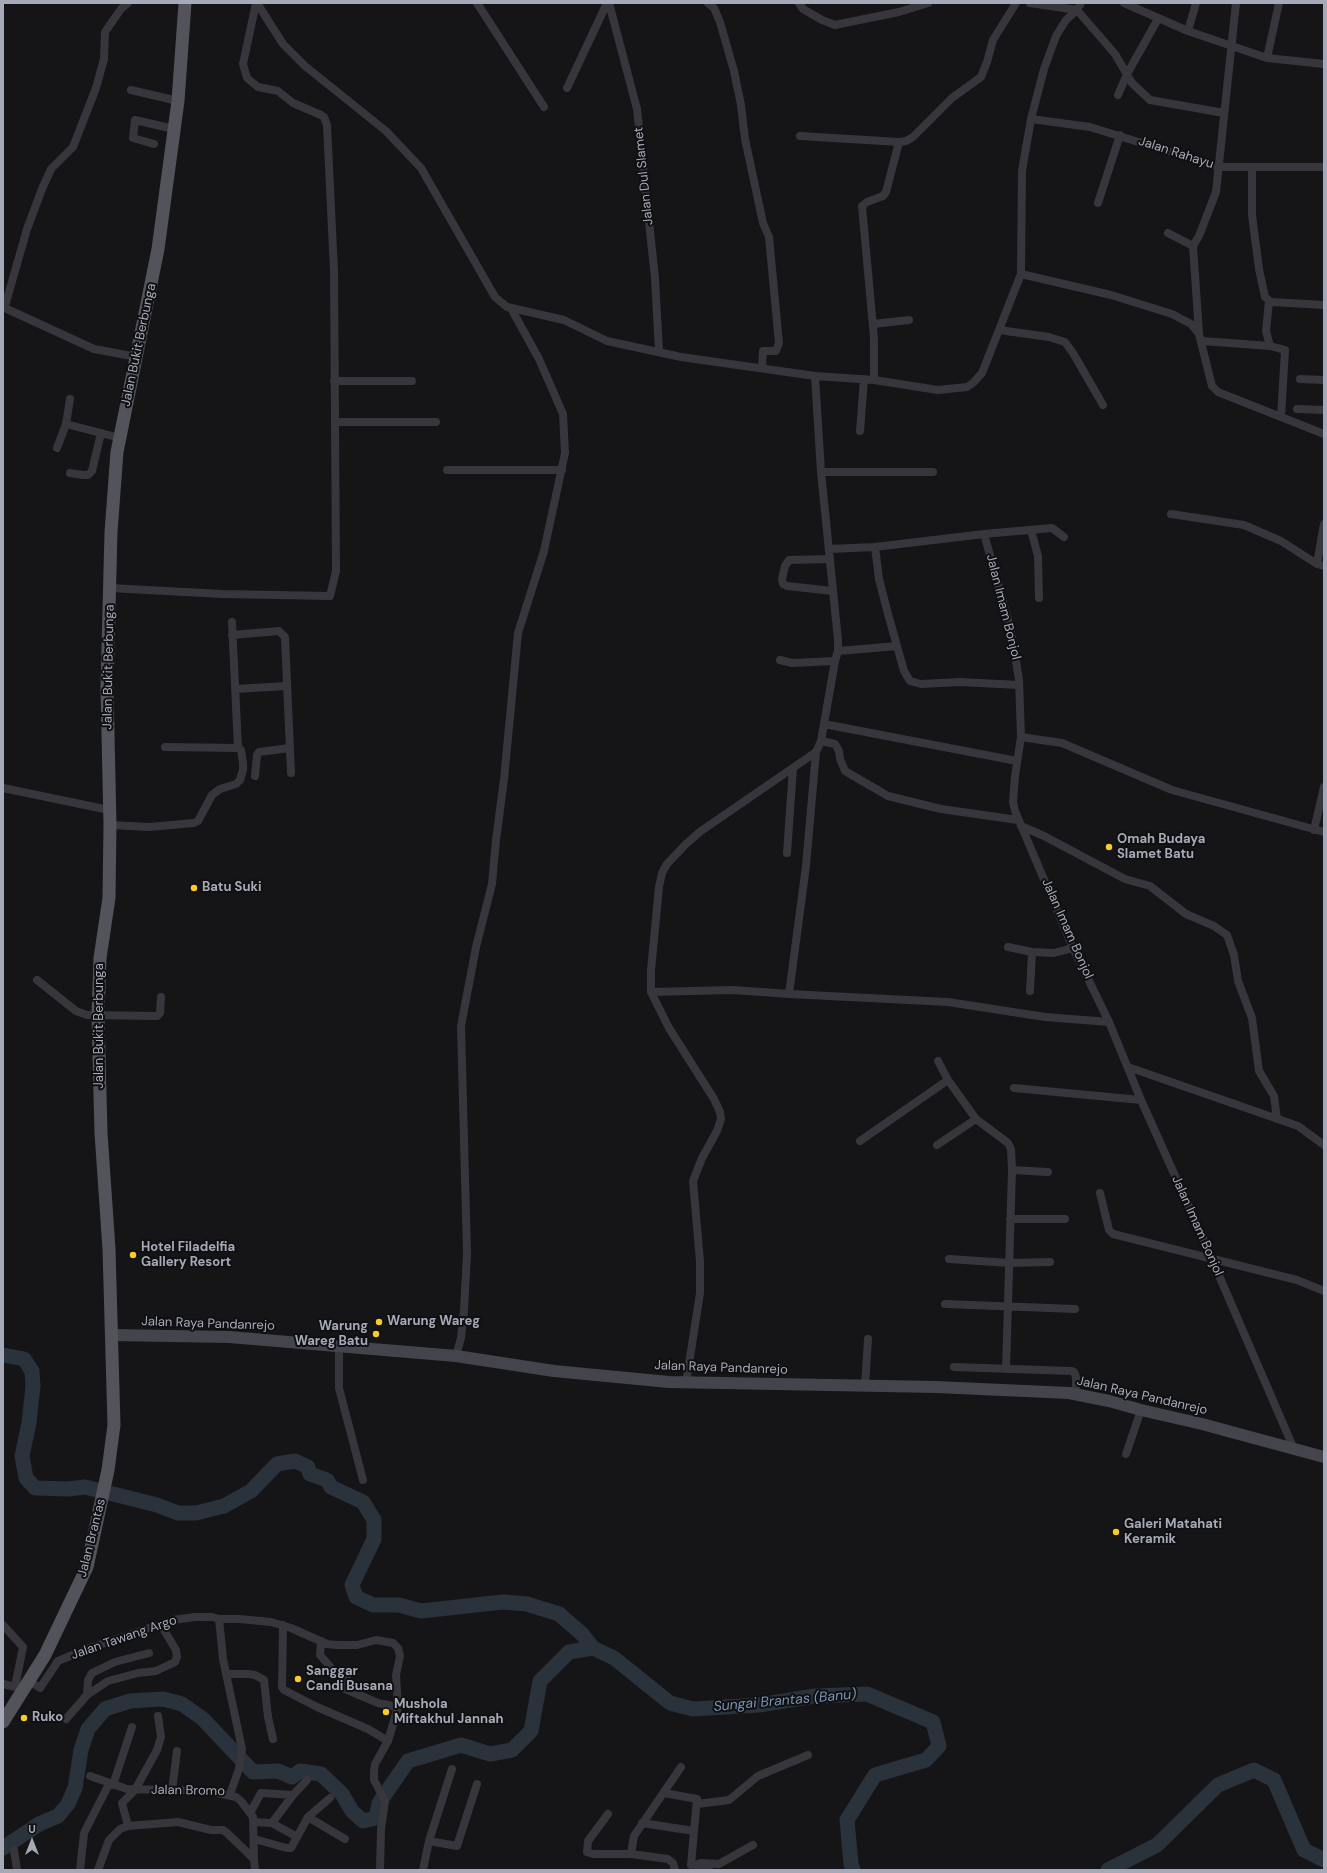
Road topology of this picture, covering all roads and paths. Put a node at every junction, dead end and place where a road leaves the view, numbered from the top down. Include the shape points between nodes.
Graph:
1 (128, 3) edge
2 (185, 3) edge
3 (256, 3) edge
4 (477, 3) edge
5 (608, 3) edge
6 (708, 3) edge
7 (799, 3) edge
8 (928, 3) edge
9 (1016, 3) edge
10 (1030, 3) edge
11 (1124, 3) edge
12 (1196, 3) edge
13 (1236, 3) edge
14 (1279, 3) edge
15 (1079, 7) edge
16 (1158, 19) junction
17 (1188, 31) junction
18 (1230, 46) junction
19 (1267, 58) junction
20 (1324, 64) edge
21 (1127, 74) junction
22 (567, 88) dead end
23 (131, 90) dead end
24 (1118, 95) dead end
25 (178, 101) junction
26 (544, 107) dead end
27 (1224, 113) junction
28 (1031, 119) junction
29 (174, 129) junction
30 (1120, 135) junction
31 (800, 136) dead end
32 (899, 142) junction
33 (154, 144) dead end
34 (1219, 167) junction
35 (1324, 167) edge
36 (1252, 168) junction
37 (1098, 203) dead end
38 (1168, 233) dead end
39 (1193, 246) junction
40 (1020, 274) junction
41 (1269, 301) junction
42 (1324, 304) edge
43 (512, 310) junction
44 (909, 320) dead end
45 (873, 324) junction
46 (999, 330) junction
47 (1200, 338) junction
48 (1270, 346) junction
49 (659, 352) junction
50 (137, 357) junction
51 (762, 363) junction
52 (874, 374) junction
53 (815, 376) junction
54 (864, 379) junction
55 (1300, 379) dead end
56 (1324, 380) edge
57 (334, 381) junction
58 (412, 382) dead end
59 (70, 399) dead end
60 (1103, 405) dead end
61 (1297, 409) dead end
62 (1324, 410) edge
63 (1281, 417) junction
64 (335, 422) junction
65 (436, 422) dead end
66 (66, 424) junction
67 (860, 431) dead end
68 (101, 433) junction
69 (1324, 434) edge
70 (120, 438) junction
71 (57, 448) dead end
72 (447, 470) dead end
73 (562, 470) junction
74 (821, 472) junction
75 (934, 472) dead end
76 (70, 473) dead end
77 (1171, 514) dead end
78 (1324, 524) edge
79 (1031, 530) junction
80 (984, 534) junction
81 (1064, 537) dead end
82 (875, 547) junction
83 (829, 549) junction
84 (830, 559) junction
85 (1321, 565) edge
86 (110, 588) junction
87 (833, 592) junction
88 (1039, 598) dead end
89 (232, 622) dead end
90 (232, 635) junction
91 (897, 646) junction
92 (838, 651) junction
93 (780, 660) dead end
94 (834, 661) junction
95 (1020, 685) junction
96 (287, 686) junction
97 (235, 689) junction
98 (824, 724) junction
99 (1021, 737) junction
100 (821, 741) junction
101 (165, 747) dead end
102 (238, 748) junction
103 (290, 748) junction
104 (816, 752) junction
105 (1017, 761) junction
106 (793, 768) junction
107 (291, 773) dead end
108 (255, 776) dead end
109 (1324, 787) edge
110 (3, 788) edge
111 (109, 810) junction
112 (1020, 823) junction
113 (110, 825) junction
114 (1314, 830) junction
115 (1324, 832) edge
116 (787, 852) dead end
117 (1008, 948) dead end
118 (1073, 948) junction
119 (1032, 952) junction
120 (37, 980) dead end
121 (1030, 991) dead end
122 (651, 992) junction
123 (789, 994) junction
124 (161, 997) dead end
125 (98, 1015) junction
126 (1109, 1022) junction
127 (938, 1060) dead end
128 (1128, 1067) junction
129 (948, 1080) junction
130 (1014, 1088) dead end
131 (1141, 1100) junction
132 (976, 1119) junction
133 (1276, 1119) junction
134 (860, 1141) dead end
135 (936, 1145) dead end
136 (1324, 1145) edge
137 (1012, 1170) junction
138 (1048, 1172) dead end
139 (1100, 1193) dead end
140 (1010, 1218) junction
141 (1065, 1218) dead end
142 (1212, 1258) junction
143 (949, 1259) dead end
144 (1050, 1262) dead end
145 (1009, 1263) junction
146 (1324, 1290) edge
147 (945, 1304) dead end
148 (1007, 1307) junction
149 (1075, 1308) dead end
150 (112, 1335) junction
151 (868, 1339) dead end
152 (339, 1348) junction
153 (456, 1356) junction
154 (954, 1366) dead end
155 (1006, 1369) junction
156 (686, 1383) junction
157 (866, 1386) junction
158 (1076, 1394) junction
159 (1141, 1410) junction
160 (1294, 1449) junction
161 (1126, 1454) dead end
162 (1324, 1457) edge
163 (363, 1480) dead end
164 (219, 1619) junction
165 (3, 1625) edge
166 (161, 1625) junction
167 (283, 1625) junction
168 (321, 1642) junction
169 (149, 1653) dead end
170 (226, 1674) junction
171 (3, 1684) edge
172 (23, 1686) junction
173 (88, 1695) junction
174 (398, 1707) junction
175 (158, 1716) dead end
176 (66, 1719) dead end
177 (3, 1722) edge
178 (132, 1727) dead end
179 (273, 1739) dead end
180 (388, 1741) junction
181 (177, 1751) dead end
182 (808, 1754) dead end
183 (681, 1767) dead end
184 (452, 1769) dead end
185 (90, 1776) dead end
186 (307, 1780) dead end
187 (477, 1784) dead end
188 (111, 1785) junction
189 (135, 1790) junction
190 (172, 1790) junction
191 (664, 1792) junction
192 (230, 1794) junction
193 (293, 1795) junction
194 (330, 1798) dead end
195 (697, 1804) junction
196 (250, 1813) junction
197 (608, 1814) dead end
198 (308, 1817) junction
199 (254, 1822) junction
200 (642, 1823) junction
201 (272, 1824) junction
202 (128, 1826) junction
203 (694, 1831) junction
204 (297, 1837) junction
205 (254, 1839) junction
206 (346, 1839) dead end
207 (430, 1841) junction
208 (752, 1845) dead end
209 (14, 1850) dead end
210 (631, 1854) junction
211 (254, 1860) junction
212 (693, 1865) junction
213 (17, 1870) edge
214 (80, 1870) edge
215 (98, 1870) edge
216 (255, 1870) edge
217 (380, 1870) edge
218 (423, 1870) edge
219 (676, 1870) edge
220 (680, 1870) edge
221 (709, 1870) edge

1 - 50 street via 105,32 102,66 96,88 73,147 51,169 42,189 27,229 6,306 7,309 94,349
2 - 25 main road, Jalan Bukit Berbunga
3 - 43 street via 283,44 305,66 386,132 421,168 495,297
3 - 57 street via 243,64 247,78 258,87 278,91 293,103 321,115 327,125 334,271
4 - 26 street
5 - 22 street
5 - 49 street, Jalan Dul Slamet via 637,109 655,278
6 - 51 street via 714,8 720,22 734,71 753,178 763,223 769,237 779,343 777,351 763,351
7 - 8 street via 803,9 835,25 899,12
9 - 32 street via 993,40 981,77 952,98 913,138
10 - 15 street
11 - 16 street
12 - 17 street
13 - 18 street
14 - 19 street
15 - 21 street
15 - 28 street via 1066,20 1056,36
16 - 17 street
16 - 21 street
17 - 18 street
18 - 19 street
18 - 27 street
19 - 20 street
21 - 24 street
21 - 27 street via 1132,83 1150,100
23 - 25 street
25 - 29 main road, Jalan Bukit Berbunga
27 - 34 street
28 - 30 street, Jalan Rahayu via 1090,127
28 - 40 street via 1022,171
29 - 33 street via 135,120 133,138
29 - 50 main road, Jalan Bukit Berbunga via 158,249
30 - 34 street, Jalan Rahayu
30 - 37 street
31 - 32 street
32 - 45 street via 886,192 883,196 864,204 862,208
34 - 36 street, Jalan Rahayu
34 - 39 street via 1216,192
35 - 36 street, Jalan Rahayu
36 - 41 street via 1252,215 1259,269 1265,297
38 - 39 street
39 - 47 street
40 - 46 street
40 - 47 street via 1153,307 1191,324
41 - 42 street
41 - 48 street via 1266,331
43 - 49 street via 564,320 608,341
43 - 73 street via 539,359 563,414 565,453
44 - 45 street
45 - 52 street
46 - 52 street via 982,372 967,387 938,390
46 - 60 street via 1049,337 1065,342
47 - 48 street
47 - 63 street via 1215,390
48 - 63 street via 1286,352
49 - 51 street via 681,357
50 - 70 main road, Jalan Bukit Berbunga
51 - 53 street
52 - 54 street
53 - 54 street
53 - 74 street
54 - 67 street
55 - 56 street
57 - 58 street
57 - 64 street
59 - 66 street
61 - 62 street
63 - 69 street
64 - 65 street
64 - 86 street via 338,562 330,596
66 - 68 street
66 - 71 street
68 - 70 street
68 - 76 street via 92,471 84,475
70 - 86 main road, Jalan Bukit Berbunga via 111,532
72 - 73 street
73 - 153 street via 544,551 518,633 492,884 462,1012 461,1070 467,1253 464,1310
74 - 75 street
74 - 83 street
77 - 85 street via 1244,526 1281,541
78 - 85 street
79 - 80 street
79 - 81 street via 1052,528
79 - 88 street via 1038,556
80 - 82 street
80 - 95 street, Jalan Imam Bonjol via 1010,627
82 - 83 street
82 - 91 street via 879,579
83 - 84 street
84 - 87 street
84 - 87 street via 789,560 782,579 787,586
86 - 111 main road, Jalan Bukit Berbunga via 107,688
87 - 92 street
89 - 90 street
90 - 96 street via 279,631 283,633
90 - 97 street
91 - 92 street
91 - 95 street via 910,682
92 - 94 street
93 - 94 street via 792,663
94 - 98 street
95 - 99 street, Jalan Imam Bonjol
96 - 97 street
96 - 103 street
97 - 102 street
98 - 100 street
98 - 105 street
99 - 105 street, Jalan Imam Bonjol
99 - 114 street via 1062,743 1172,790
100 - 104 street
100 - 112 street via 835,744 845,771 888,796 941,809
101 - 102 street
102 - 113 street via 242,755 243,770 240,780 236,784 220,789 212,796 194,824 149,827
103 - 107 street
103 - 108 street via 260,752 257,755
104 - 106 street
104 - 123 street via 806,866
105 - 112 street, Jalan Imam Bonjol via 1013,802
106 - 116 street
106 - 122 street via 701,831 667,864 659,887
109 - 114 street
110 - 111 street
111 - 113 main road, Jalan Bukit Berbunga
112 - 118 street, Jalan Imam Bonjol
112 - 133 street via 1125,879 1150,886 1186,914 1214,926 1227,935 1234,955 1238,982 1252,1018 1259,1071 1274,1096
113 - 125 main road, Jalan Bukit Berbunga via 109,898 100,958
114 - 115 street
117 - 119 street
118 - 119 street via 1054,953
118 - 126 street, Jalan Imam Bonjol
119 - 121 street
120 - 125 street via 81,1014
122 - 123 street via 733,990
122 - 156 street via 669,1028 705,1083 720,1112 720,1126 702,1158 693,1181 700,1293
123 - 126 street via 948,1002 1045,1017
124 - 125 street via 160,1013 157,1016
125 - 150 main road, Jalan Bukit Berbunga via 101,1133 110,1249
126 - 128 street, Jalan Imam Bonjol
127 - 129 street
128 - 131 street, Jalan Imam Bonjol
128 - 133 street
129 - 132 street
129 - 134 street
130 - 131 street
131 - 142 street, Jalan Imam Bonjol
132 - 135 street
132 - 137 street via 1010,1145
133 - 136 street via 1298,1126
137 - 138 street
137 - 140 street
139 - 142 street via 1112,1234
140 - 141 street
140 - 145 street
142 - 146 street via 1297,1280
142 - 160 street, Jalan Imam Bonjol
143 - 145 street
144 - 145 street
145 - 148 street
147 - 148 street
148 - 149 street
148 - 155 street
150 - 152 main road, Jalan Raya Pandanrejo via 229,1337
150 - 172 main road, Jalan Brantas via 114,1425 108,1470 84,1576 45,1655
151 - 157 street
152 - 153 main road, Jalan Raya Pandanrejo
152 - 163 street via 340,1388
153 - 156 main road, Jalan Raya Pandanrejo via 554,1371
154 - 155 street
155 - 158 street via 1074,1372
156 - 157 main road, Jalan Raya Pandanrejo
157 - 158 main road, Jalan Raya Pandanrejo
158 - 159 main road, Jalan Raya Pandanrejo
159 - 160 main road, Jalan Raya Pandanrejo
159 - 161 street
160 - 162 main road, Jalan Raya Pandanrejo
164 - 166 street, Jalan Tawang Argo via 195,1617 173,1620
164 - 167 street, Jalan Tawang Argo via 259,1620
164 - 170 street, Jalan Bromo
165 - 172 street via 23,1647
166 - 172 street, Jalan Tawang Argo via 58,1661 40,1688
166 - 173 street via 176,1650 175,1662 164,1668 108,1681
167 - 168 street, Jalan Tawang Argo
167 - 180 street via 284,1690
168 - 174 street via 320,1655 333,1670 347,1676 345,1689 378,1703
168 - 174 street, Jalan Tawang Argo via 348,1646 376,1640 393,1643 398,1648 400,1656 396,1675
169 - 173 street via 115,1662 92,1672 88,1680
170 - 179 street via 255,1675 264,1680
170 - 192 street, Jalan Bromo via 242,1749 239,1769
171 - 172 street
172 - 177 main road, Jalan Brantas
173 - 176 street
174 - 180 street, Jalan Tawang Argo
175 - 189 street via 161,1727 159,1744
178 - 188 street
180 - 217 street, Jalan Tawang Argo via 375,1764 374,1771 374,1780 385,1801
181 - 190 street
182 - 195 street via 758,1776 729,1800
183 - 191 street
184 - 207 street
185 - 188 street, Jalan Bromo
186 - 193 street
187 - 207 street via 457,1846
188 - 189 street, Jalan Bromo
188 - 214 street via 84,1833
189 - 190 street, Jalan Bromo
189 - 202 street via 122,1803
190 - 192 street, Jalan Bromo
191 - 195 street via 695,1798
191 - 200 street
192 - 196 street via 241,1801
193 - 196 street via 260,1792
193 - 201 street
194 - 198 street
195 - 203 street
196 - 199 street
197 - 210 street via 588,1841 587,1852
198 - 204 street
198 - 206 street
199 - 201 street
199 - 205 street
200 - 203 street
200 - 210 street via 633,1839
201 - 204 street
202 - 211 street via 183,1822 211,1830 223,1830 232,1835
202 - 215 street via 109,1840
203 - 212 street
204 - 205 street via 289,1849
205 - 211 street
207 - 218 street
208 - 212 street via 719,1864
209 - 213 street
210 - 219 street via 668,1860 673,1863
211 - 216 street
212 - 220 street
212 - 221 street

